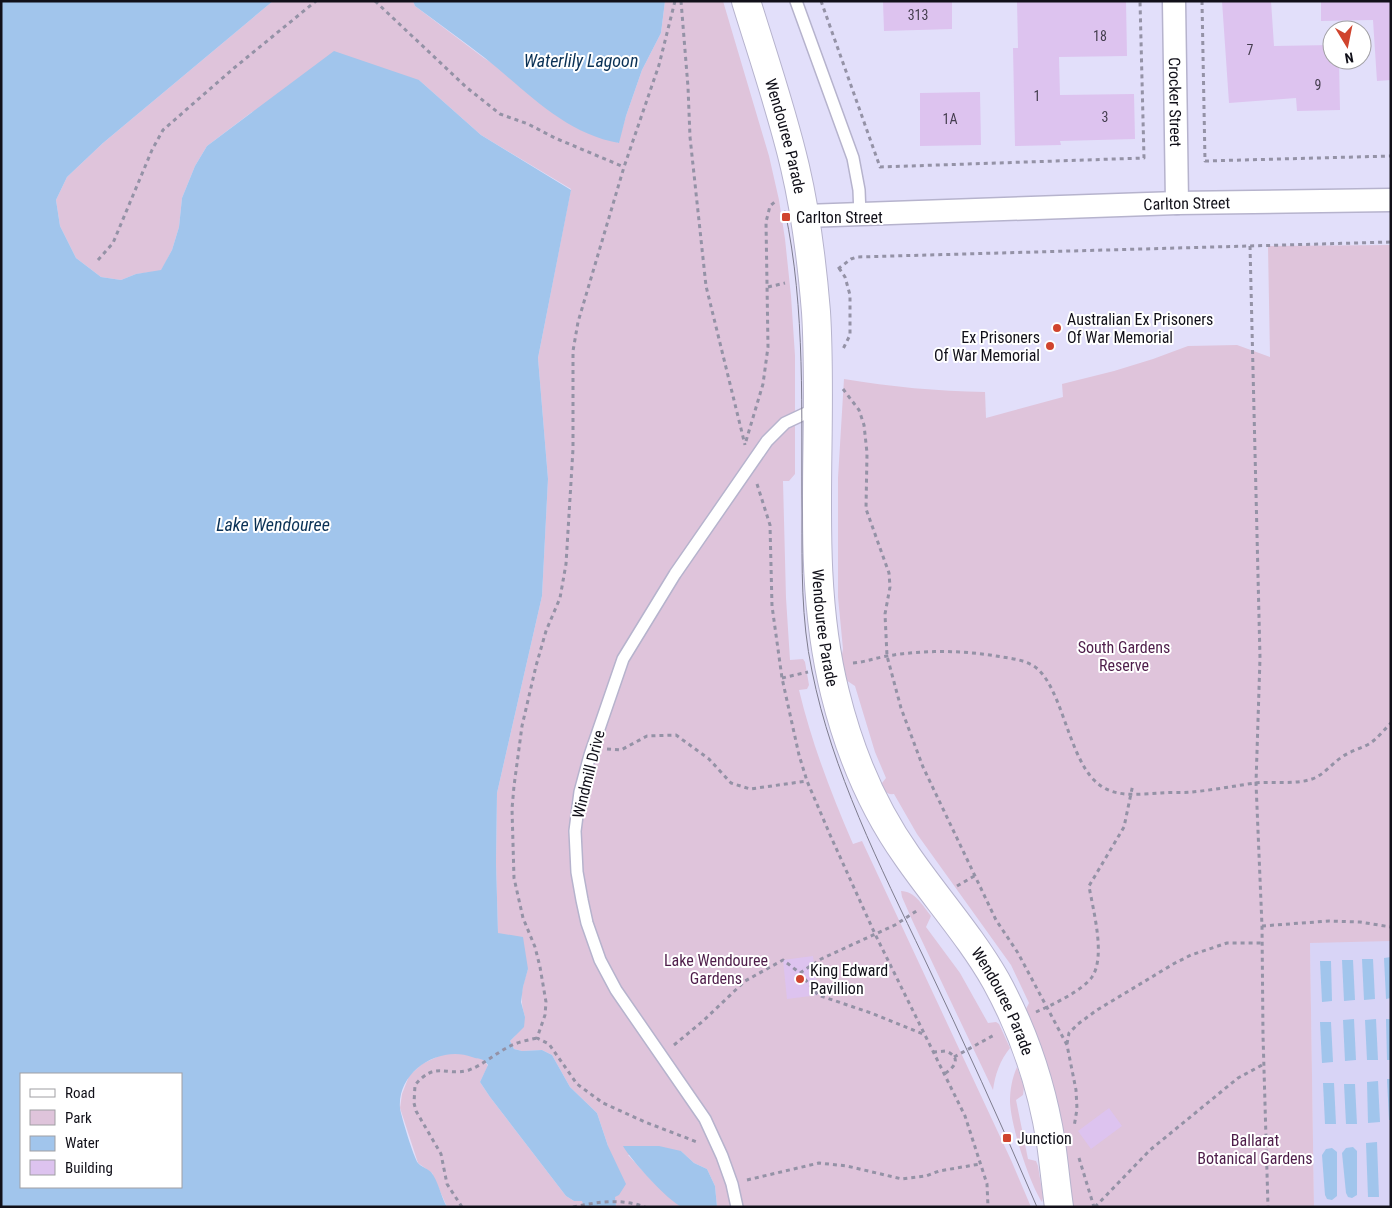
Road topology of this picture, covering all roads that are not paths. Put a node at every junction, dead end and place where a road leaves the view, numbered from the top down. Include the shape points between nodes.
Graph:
1 (746, 1) edge
2 (796, 1) edge
3 (1174, 1) edge
4 (1391, 200) edge
5 (1177, 203) junction
6 (860, 214) junction
7 (805, 216) junction
8 (818, 408) junction
9 (737, 1207) edge
10 (1059, 1207) edge

1 - 7 street, Wendouree Parade via 782,118
2 - 6 lane via 853,158
3 - 5 street, Crocker Street
4 - 5 street, Carlton Street
5 - 6 street, Carlton Street
6 - 7 street, Carlton Street
7 - 8 street, Wendouree Parade via 816,313
8 - 9 lane, Windmill Drive via 785,423 767,441 675,574 628,650 615,678 590,755 580,792 575,831 580,891 600,960 616,990 705,1119 722,1156
8 - 10 street, Wendouree Parade via 820,600 826,655 835,694 867,785 894,836 994,979 1028,1050 1047,1123

